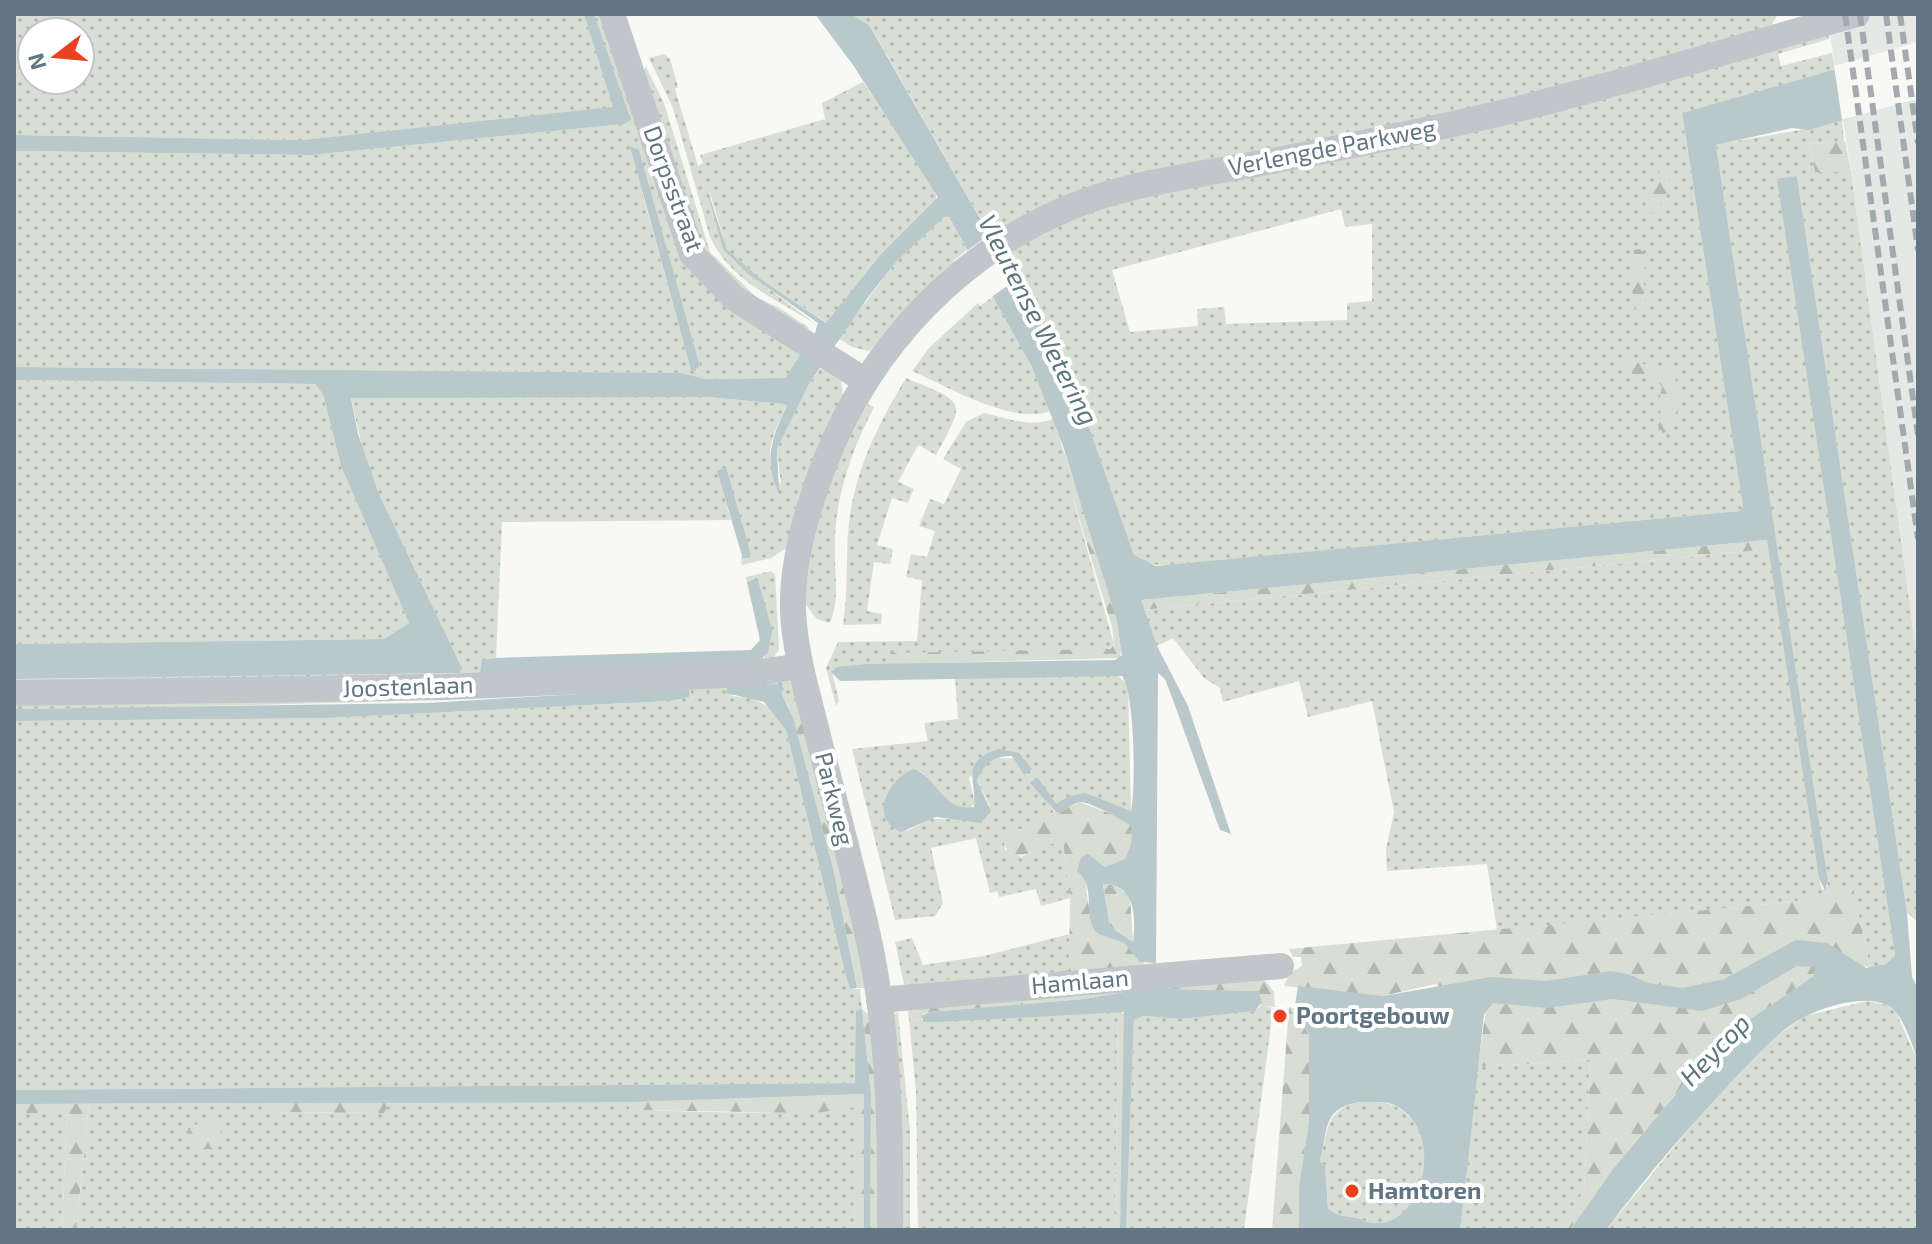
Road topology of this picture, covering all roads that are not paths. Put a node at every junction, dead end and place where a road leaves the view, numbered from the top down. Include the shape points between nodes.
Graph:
1 (612, 14) edge
2 (1857, 14) edge
3 (864, 380) junction
4 (800, 666) junction
5 (14, 693) edge
6 (1281, 966) dead end
7 (879, 1000) junction
8 (890, 1230) edge

1 - 3 street, Dorpsstraat via 692,254 734,298
2 - 3 street, Verlengde Parkweg via 1465,121 1128,188 1064,210 1014,235 960,273 913,319
3 - 4 street, Parkweg via 829,450 808,518 793,607
4 - 5 street, Joostenlaan via 749,674 446,687
4 - 7 street, Parkweg via 865,922
6 - 7 street, Hamlaan
7 - 8 street, Parkweg via 891,1138

